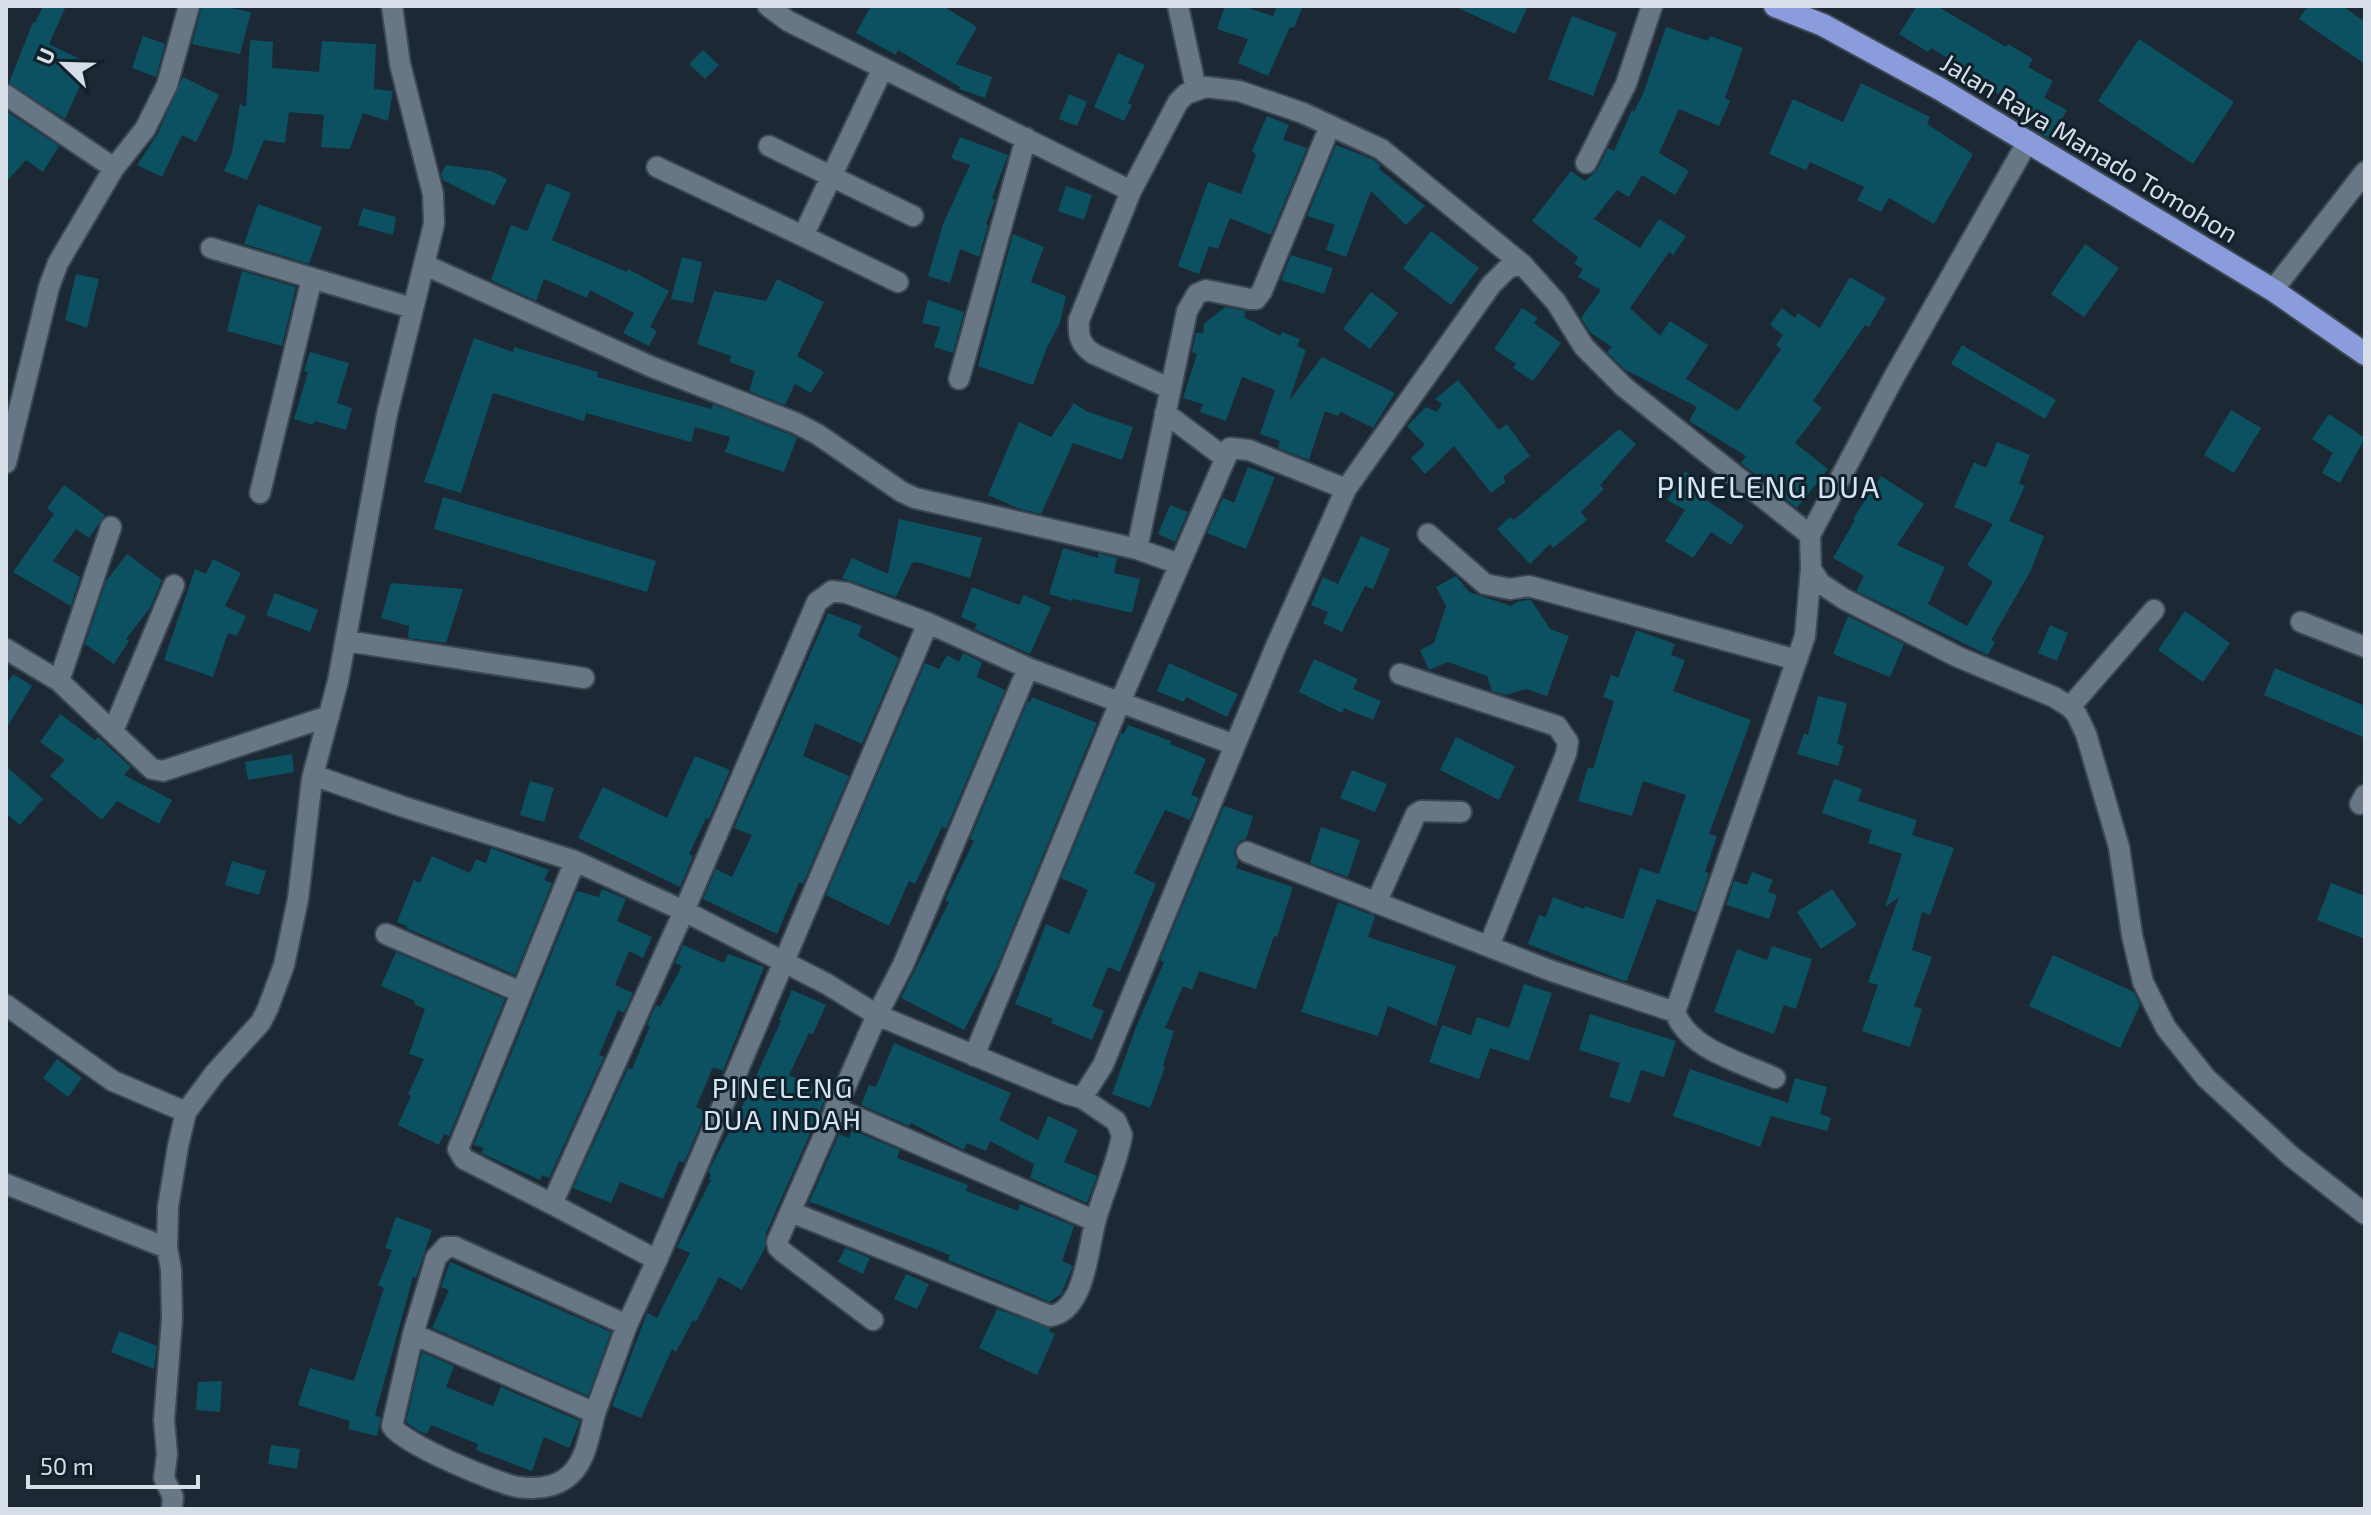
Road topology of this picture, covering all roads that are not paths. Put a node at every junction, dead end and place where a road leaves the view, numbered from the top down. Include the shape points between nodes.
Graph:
1 (189, 6) edge
2 (392, 6) edge
3 (768, 6) edge
4 (1178, 6) edge
5 (1652, 6) edge
6 (1781, 7) edge
7 (883, 68) junction
8 (1196, 89) junction
9 (6, 95) edge
10 (1330, 126) junction
11 (1026, 138) junction
12 (2028, 141) junction
13 (769, 146) dead end
14 (1586, 163) dead end
15 (657, 167) dead end
16 (114, 168) junction
17 (2365, 172) edge
18 (831, 176) junction
19 (1131, 191) junction
20 (913, 216) dead end
21 (803, 236) junction
22 (211, 248) dead end
23 (1522, 264) junction
24 (425, 265) junction
25 (312, 278) junction
26 (898, 282) dead end
27 (2273, 290) junction
28 (412, 308) junction
29 (2365, 354) edge
30 (959, 379) dead end
31 (1169, 388) junction
32 (1165, 413) junction
33 (1224, 457) junction
34 (6, 463) edge
35 (1346, 489) junction
36 (260, 493) dead end
37 (111, 527) dead end
38 (1428, 534) dead end
39 (1810, 535) junction
40 (1137, 549) junction
41 (1179, 564) junction
42 (1811, 569) junction
43 (174, 585) dead end
44 (2154, 610) dead end
45 (2301, 622) dead end
46 (928, 623) junction
47 (346, 641) junction
48 (2365, 647) edge
49 (6, 649) edge
50 (1797, 660) junction
51 (1028, 668) junction
52 (1400, 674) dead end
53 (584, 678) dead end
54 (59, 681) junction
55 (1120, 702) junction
56 (2070, 707) junction
57 (329, 716) junction
58 (113, 731) junction
59 (1235, 745) junction
60 (313, 775) junction
61 (1461, 812) dead end
62 (1247, 852) dead end
63 (575, 861) junction
64 (1376, 903) junction
65 (684, 911) junction
66 (386, 934) dead end
67 (1489, 946) junction
68 (785, 963) junction
69 (521, 992) junction
70 (6, 1005) edge
71 (1675, 1012) junction
72 (877, 1015) junction
73 (974, 1056) junction
74 (1775, 1078) dead end
75 (1082, 1098) junction
76 (835, 1108) junction
77 (186, 1112) junction
78 (6, 1184) edge
79 (552, 1204) junction
80 (791, 1212) junction
81 (2365, 1214) edge
82 (1095, 1221) junction
83 (167, 1248) junction
84 (657, 1260) junction
85 (873, 1320) dead end
86 (627, 1325) junction
87 (413, 1334) junction
88 (595, 1413) junction
89 (172, 1509) edge

1 - 16 street via 163,94 145,129
2 - 24 street via 400,64 433,194 434,224
3 - 7 street via 778,16
4 - 8 street
5 - 14 street via 1626,84
6 - 12 highway, Jalan Raya Manado Tomohon via 1823,25
7 - 11 street
7 - 18 street
8 - 10 street via 1239,91
8 - 19 street via 1178,102
9 - 16 street
10 - 23 street via 1381,149
10 - 31 street via 1262,291 1256,299 1211,290 1197,294 1187,311
11 - 19 street
11 - 30 street
12 - 27 highway, Jalan Raya Manado Tomohon
12 - 39 street
13 - 18 street
15 - 21 street
16 - 34 street via 49,287
17 - 27 street
18 - 20 street
18 - 21 street
19 - 31 street via 1079,320 1079,335 1094,354
21 - 26 street
22 - 25 street
23 - 35 street via 1508,268 1491,285
23 - 39 street via 1613,377
24 - 28 street
24 - 40 street via 652,367 796,423 915,498
25 - 28 street
25 - 36 street
27 - 29 highway, Jalan Raya Manado Tomohon
28 - 47 street
31 - 32 street
32 - 33 street
32 - 40 street
33 - 35 street via 1233,447 1249,450
33 - 41 street
35 - 59 street
37 - 54 street
38 - 50 street via 1485,584 1529,586
39 - 42 street
40 - 41 street
41 - 55 street
42 - 50 street via 1809,617
42 - 56 street via 1820,583 1860,608
43 - 58 street
44 - 56 street
45 - 48 street
46 - 51 street
46 - 65 street via 843,592 832,591 817,602
46 - 68 street
47 - 53 street
47 - 57 street
49 - 54 street
50 - 71 street
51 - 55 street
51 - 72 street
52 - 67 street via 1557,726 1568,742
54 - 58 street
55 - 59 street
55 - 73 street
56 - 81 street via 2086,734 2119,847 2143,982 2166,1028 2206,1078 2292,1157
57 - 58 street via 163,771 152,769
57 - 60 street
59 - 75 street via 1103,1065
60 - 63 street
60 - 77 street via 293,925 268,1008
61 - 64 street via 1416,814
62 - 64 street
63 - 65 street
63 - 69 street
64 - 67 street
65 - 68 street
65 - 79 street
66 - 69 street
67 - 71 street
68 - 72 street
68 - 84 street
69 - 79 street via 458,1149 464,1159
70 - 77 street via 113,1081
71 - 74 street via 1680,1026 1697,1042
72 - 73 street
72 - 76 street
73 - 75 street
75 - 82 street via 1116,1121 1122,1135
76 - 80 street
76 - 82 street
77 - 83 street via 168,1207
78 - 83 street
79 - 84 street
80 - 82 street via 1050,1316 1063,1312 1075,1297
80 - 85 street via 778,1247
83 - 89 street via 172,1319 164,1478
84 - 86 street
86 - 87 street via 446,1247 436,1258
86 - 88 street
87 - 88 street
87 - 88 street via 392,1426 444,1457 509,1485 555,1484 577,1469

